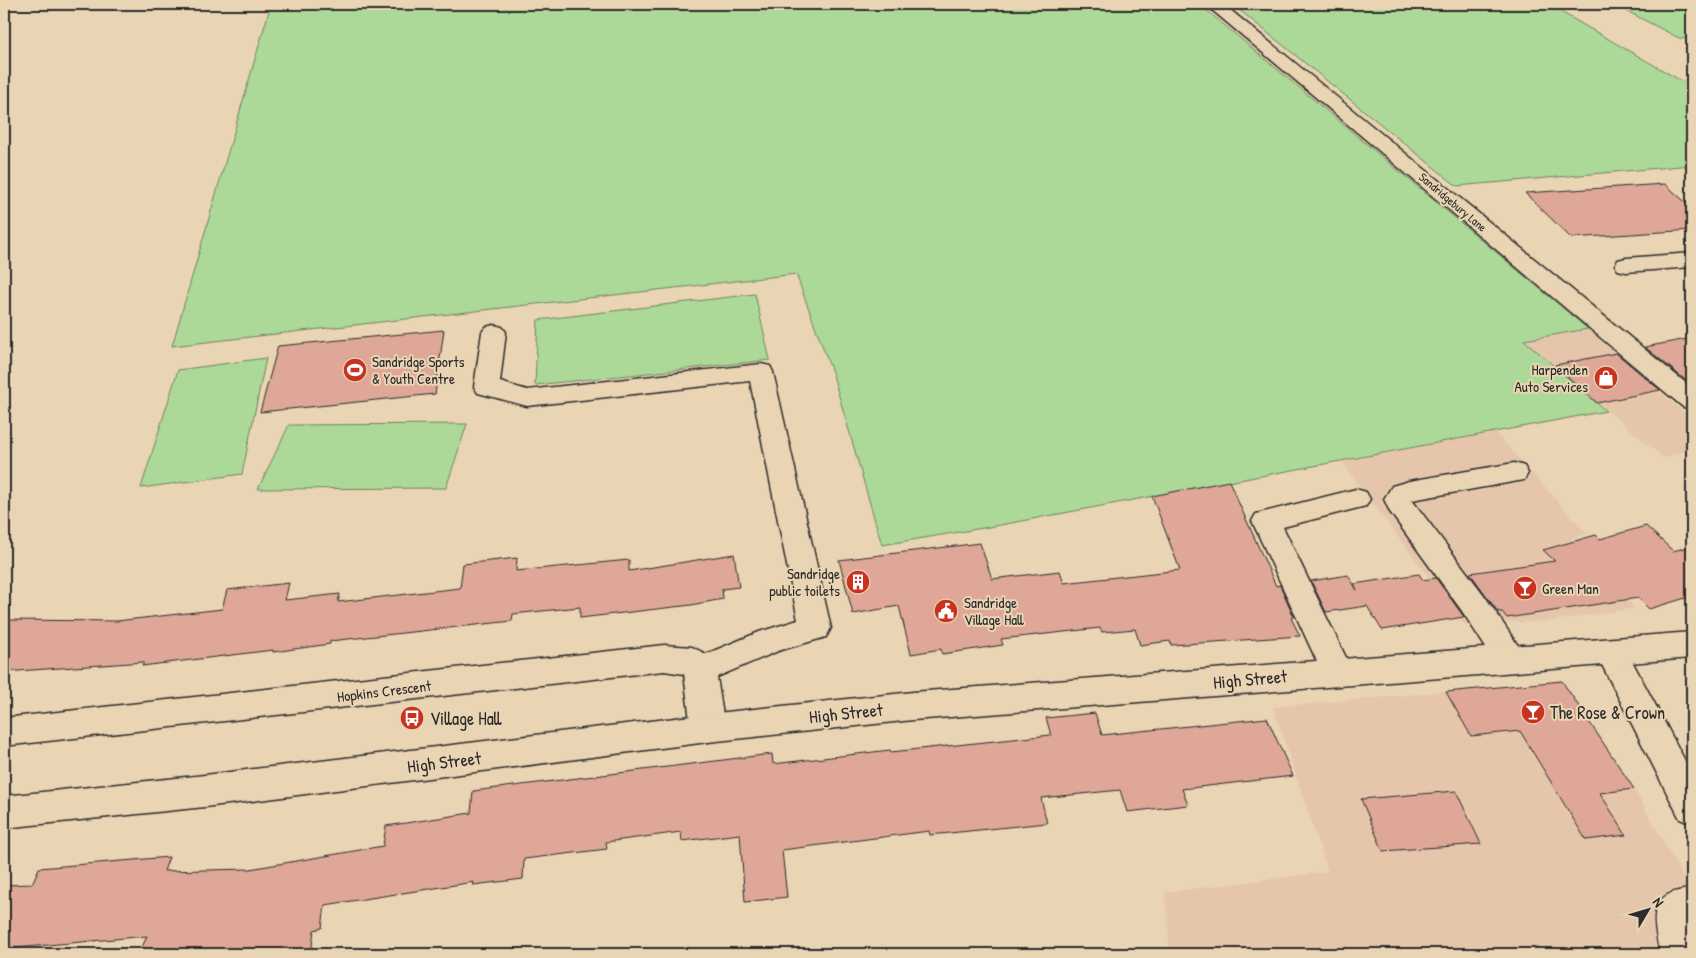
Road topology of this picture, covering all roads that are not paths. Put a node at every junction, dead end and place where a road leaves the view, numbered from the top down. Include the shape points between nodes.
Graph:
1 (1213, 4) edge
2 (1692, 260) edge
3 (1626, 265) dead end
4 (494, 332) dead end
5 (1692, 401) edge
6 (1514, 473) dead end
7 (1356, 500) dead end
8 (1692, 645) edge
9 (1612, 652) junction
10 (1510, 659) junction
11 (700, 670) junction
12 (1337, 672) junction
13 (708, 728) junction
14 (4, 732) edge
15 (1692, 808) edge
16 (4, 812) edge
17 (1692, 907) edge
18 (1679, 954) edge

1 - 5 street, Sandridgebury Lane
2 - 3 street
4 - 11 street via 487,386 527,398 761,372 815,628 770,641
6 - 10 street via 1409,491 1398,499
7 - 12 street via 1266,521
8 - 9 street, High Street
9 - 10 street, High Street
9 - 15 street
10 - 12 street, High Street
11 - 13 street
11 - 14 street, Hopkins Crescent via 692,660 664,658
12 - 13 street, High Street via 913,706
13 - 16 street, High Street via 377,771
17 - 18 street via 1678,908 1672,919

